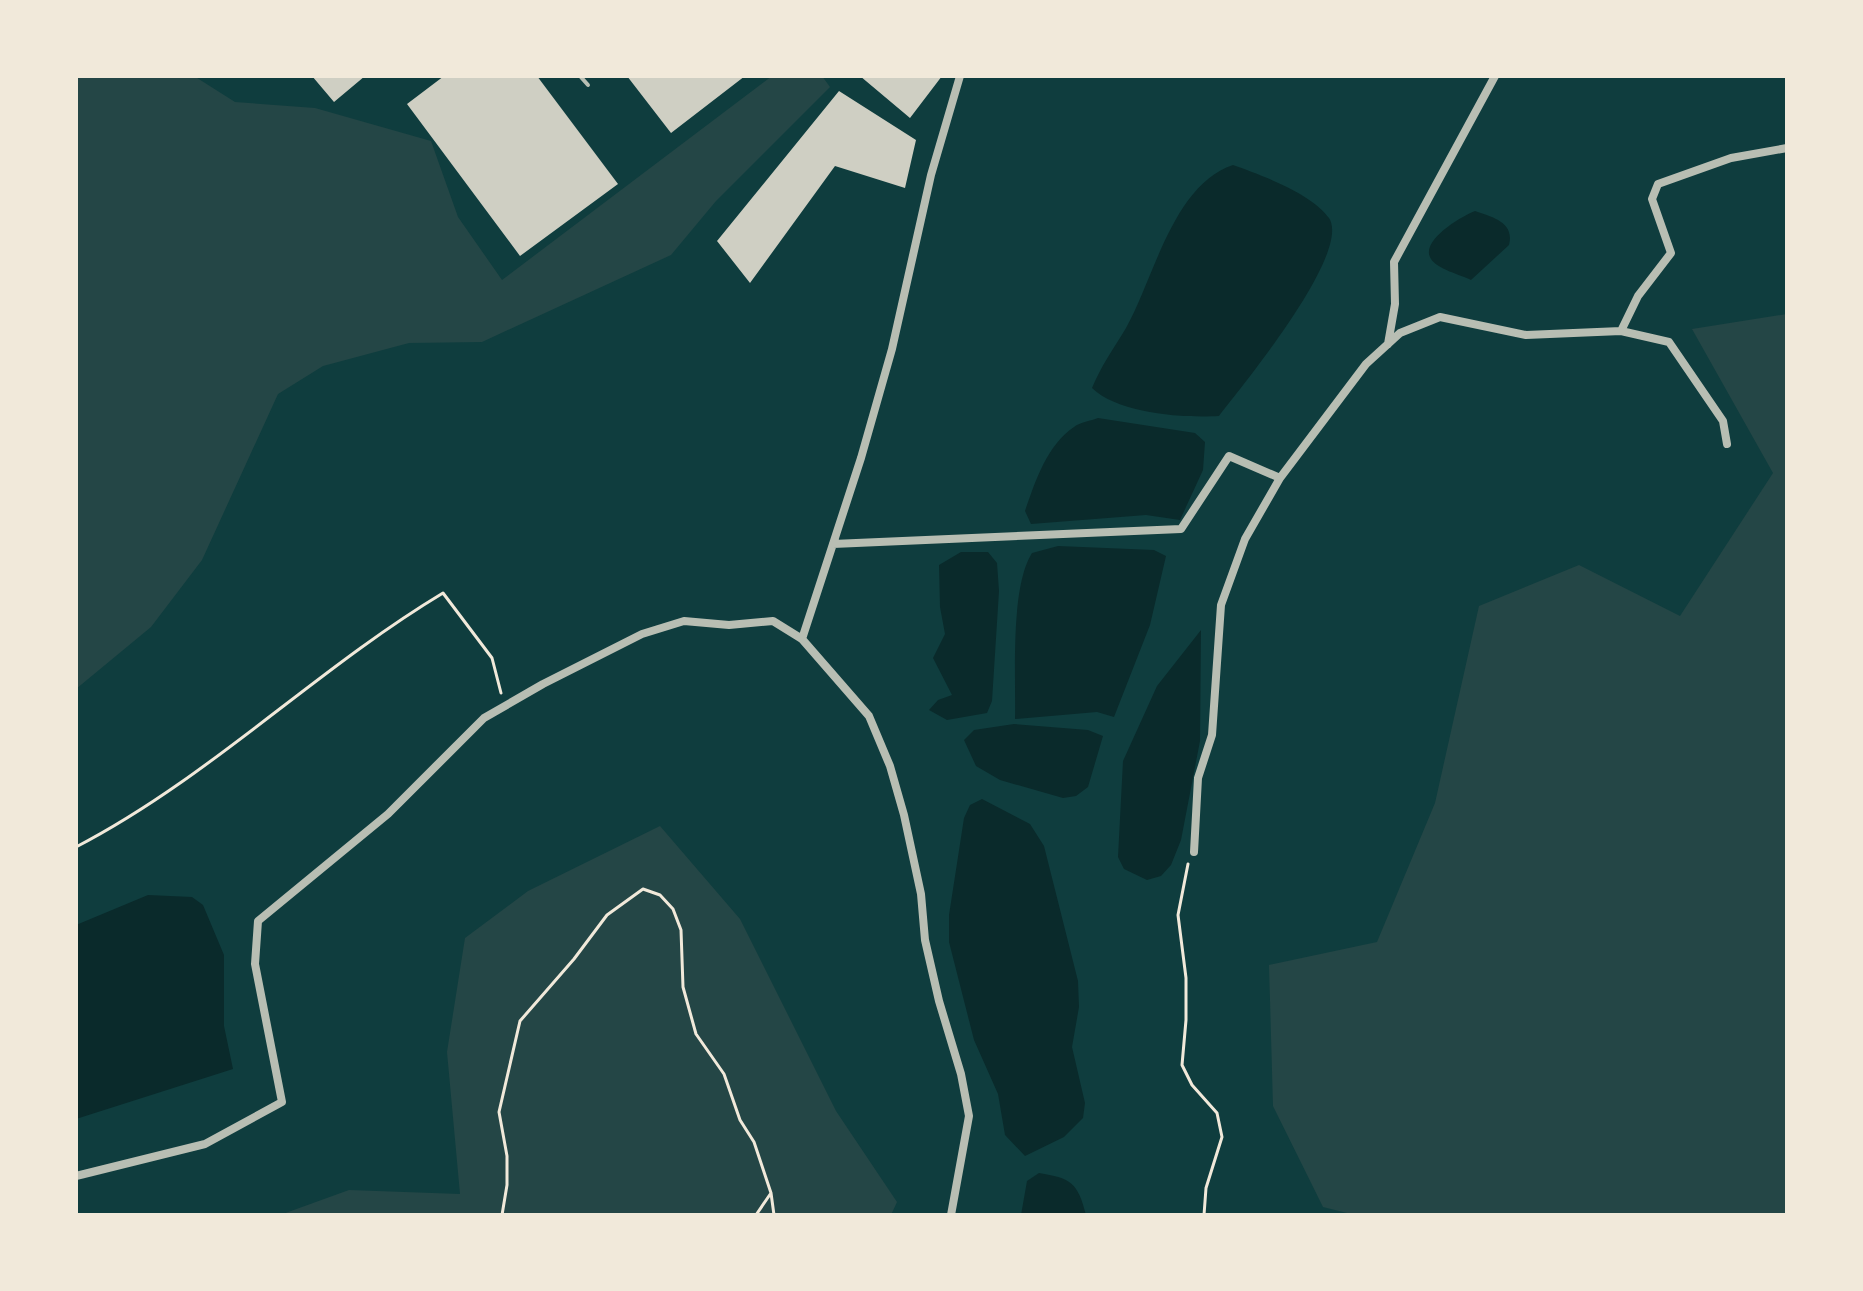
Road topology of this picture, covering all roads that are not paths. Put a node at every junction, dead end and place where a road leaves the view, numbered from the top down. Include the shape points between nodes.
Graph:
1 (580, 76) edge
2 (960, 76) edge
3 (1495, 76) edge
4 (588, 85) dead end
5 (1787, 148) edge
6 (1621, 331) junction
7 (1388, 344) junction
8 (1727, 444) dead end
9 (1280, 478) junction
10 (833, 544) junction
11 (802, 639) junction
12 (1194, 852) road end
13 (76, 1176) edge
14 (951, 1215) edge

1 - 4 lane
2 - 10 street via 931,175 892,349
3 - 7 street via 1394,262 1395,304
5 - 6 street via 1731,158 1658,184 1652,199 1671,253 1638,296
6 - 7 street via 1526,335 1440,317 1400,333
6 - 8 street via 1669,342 1723,421
7 - 9 street via 1366,364
9 - 10 street via 1229,456 1181,529
9 - 12 street via 1245,539 1221,605 1212,735 1198,778
10 - 11 street
11 - 13 street via 773,621 684,621 642,634 484,718 388,814 258,921 255,964 282,1102 205,1144
11 - 14 street via 869,716 904,815 925,940 969,1116

